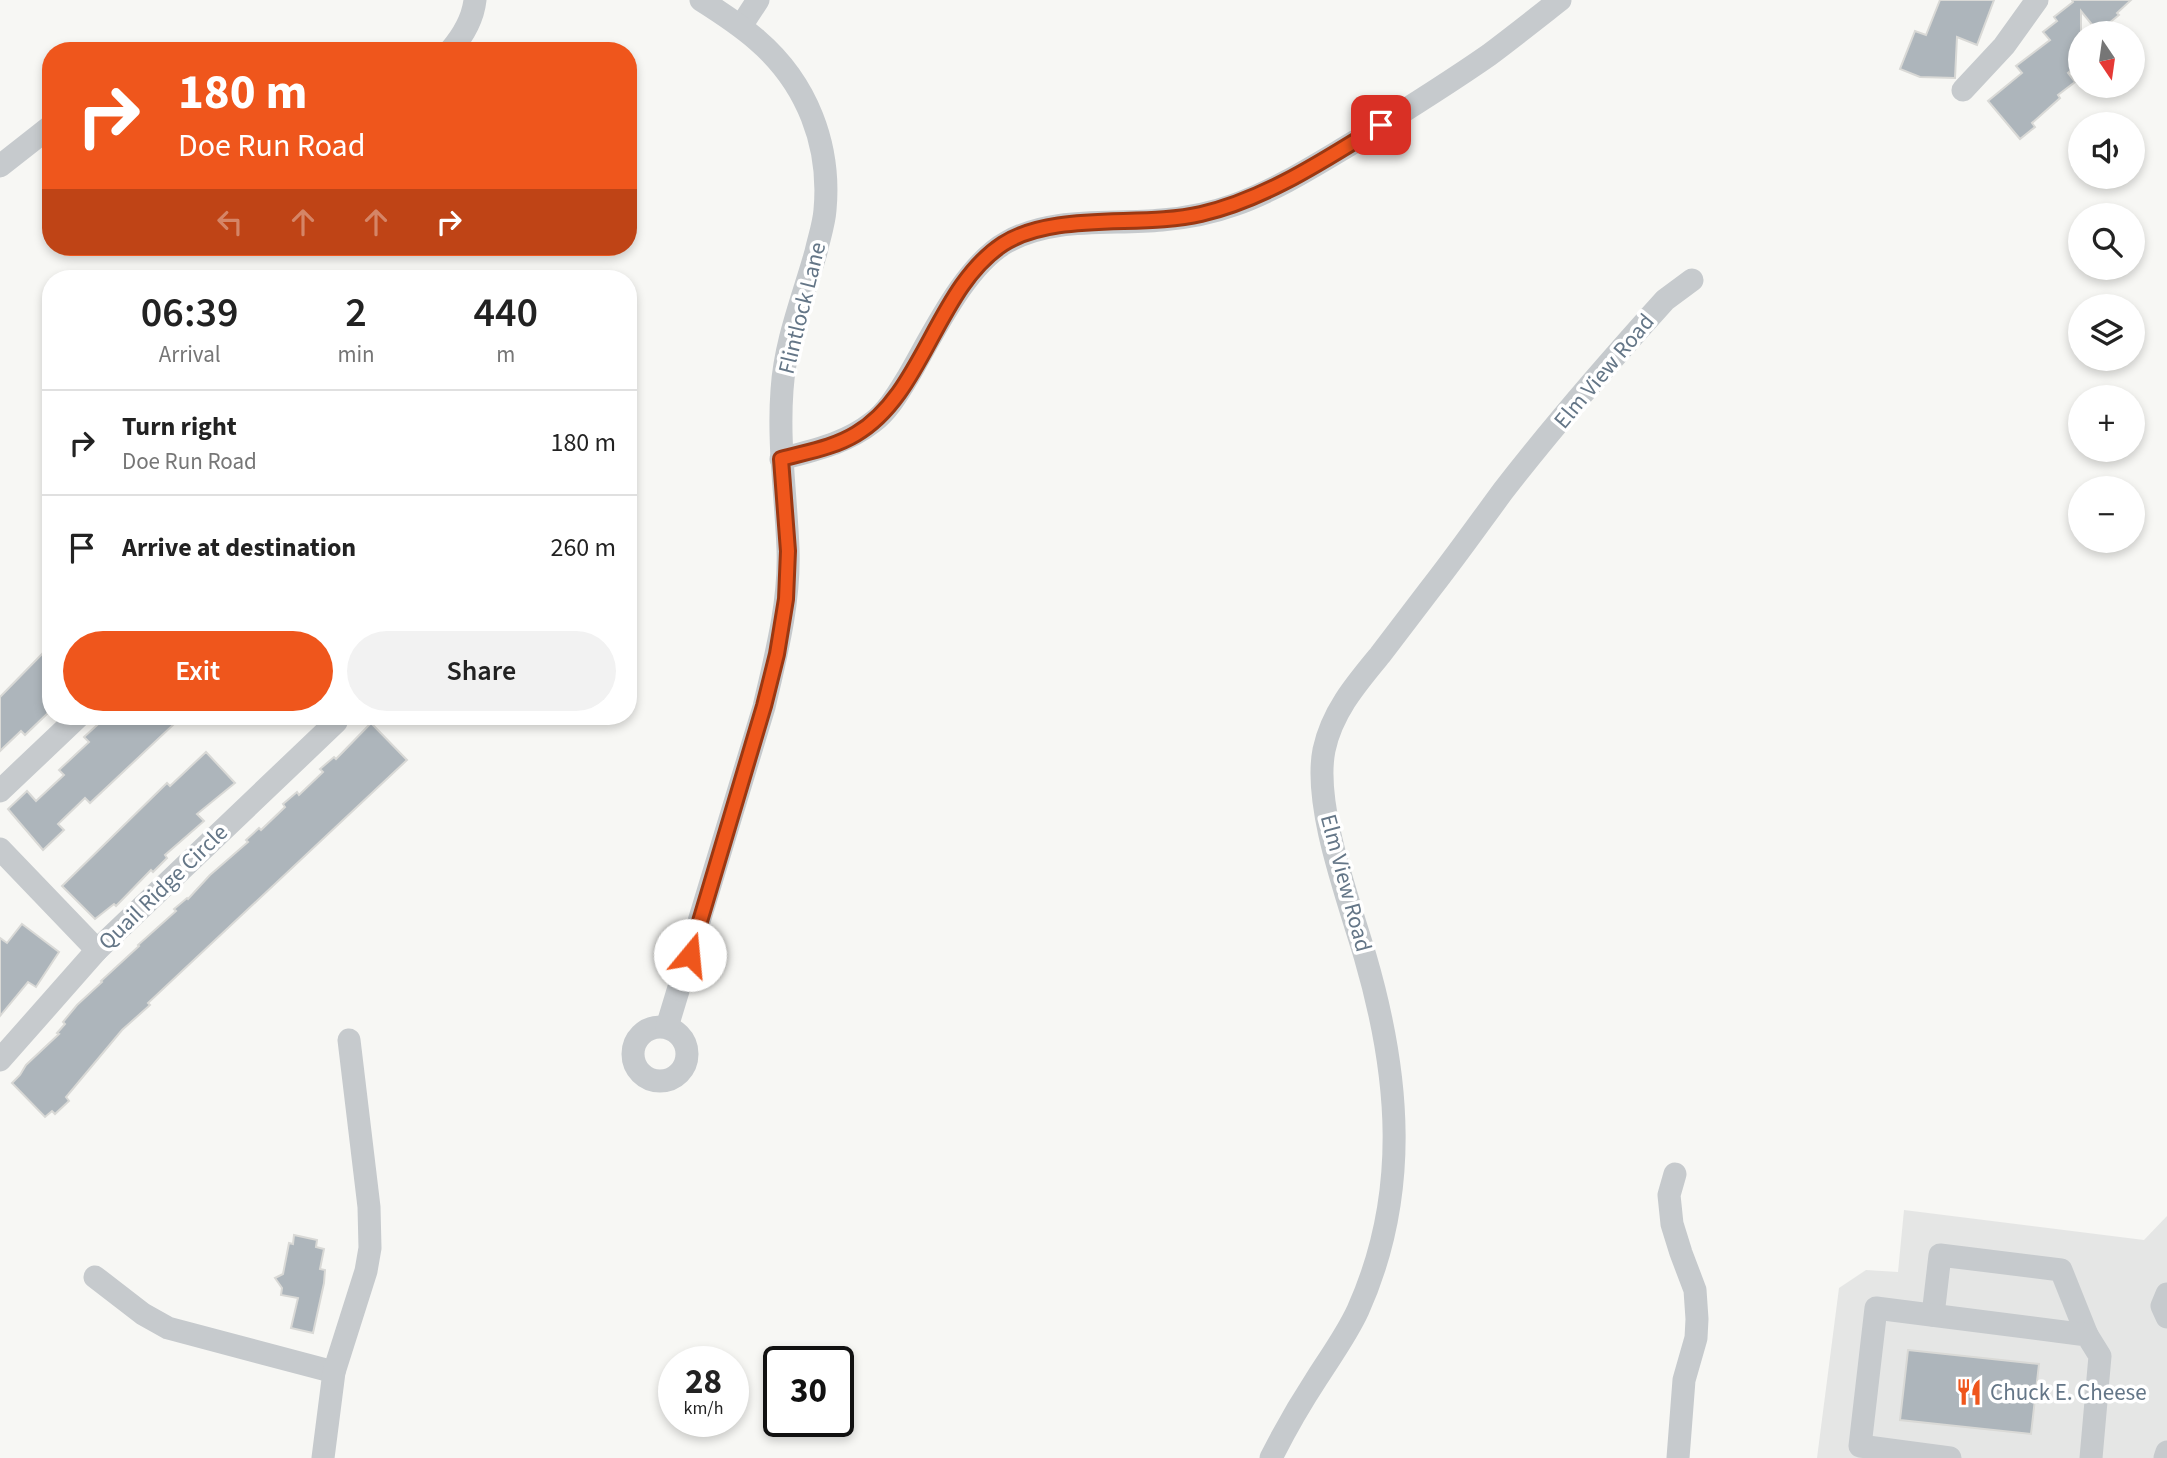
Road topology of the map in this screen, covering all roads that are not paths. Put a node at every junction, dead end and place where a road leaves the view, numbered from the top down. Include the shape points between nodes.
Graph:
1 (475, 0) edge
2 (701, 0) edge
3 (758, 0) edge
4 (1560, 0) edge
5 (2037, 0) edge
6 (741, 26) junction
7 (456, 42) edge
8 (1963, 90) dead end
9 (42, 133) edge
10 (0, 166) edge
11 (1692, 280) dead end
12 (781, 459) junction
13 (70, 725) edge
14 (333, 725) edge
15 (0, 791) edge
16 (0, 849) edge
17 (97, 950) junction
18 (667, 1027) dead end
19 (349, 1040) dead end
20 (0, 1060) edge
21 (1675, 1174) dead end
22 (95, 1277) dead end
23 (2167, 1294) edge
24 (1933, 1315) junction
25 (2167, 1317) edge
26 (2087, 1335) junction
27 (334, 1372) junction
28 (2167, 1452) edge
29 (323, 1458) edge
30 (1271, 1458) edge
31 (1678, 1458) edge
32 (1950, 1458) edge
33 (2091, 1458) edge
34 (2165, 1458) edge

1 - 7 street
2 - 6 street, Flintlock Lane
3 - 6 street
4 - 12 street via 1420,102 1322,161 1235,204 1163,220 1048,227 1005,243 965,280 895,400 876,421 835,445
5 - 8 street via 2004,46
6 - 12 street, Flintlock Lane via 797,84 810,107 824,156 825,213 794,320 782,387
9 - 10 street
11 - 30 street, Elm View Road via 1657,308 1505,489 1349,694 1332,724 1322,768 1325,808 1387,1050 1394,1181 1379,1253 1358,1311
12 - 18 street, Flintlock Lane via 788,551 777,654
13 - 15 street
14 - 17 street, Quail Ridge Circle
16 - 17 street
17 - 20 street, Quail Ridge Circle
19 - 27 street via 371,1239 366,1271
21 - 31 street via 1669,1195 1672,1224 1695,1290 1697,1319 1684,1380
22 - 27 street via 168,1328
23 - 25 street via 2162,1307
24 - 26 street
24 - 26 street via 1940,1255 2061,1270
24 - 32 street via 1876,1308 1860,1446
26 - 33 street via 2100,1356
27 - 29 street
28 - 34 street

